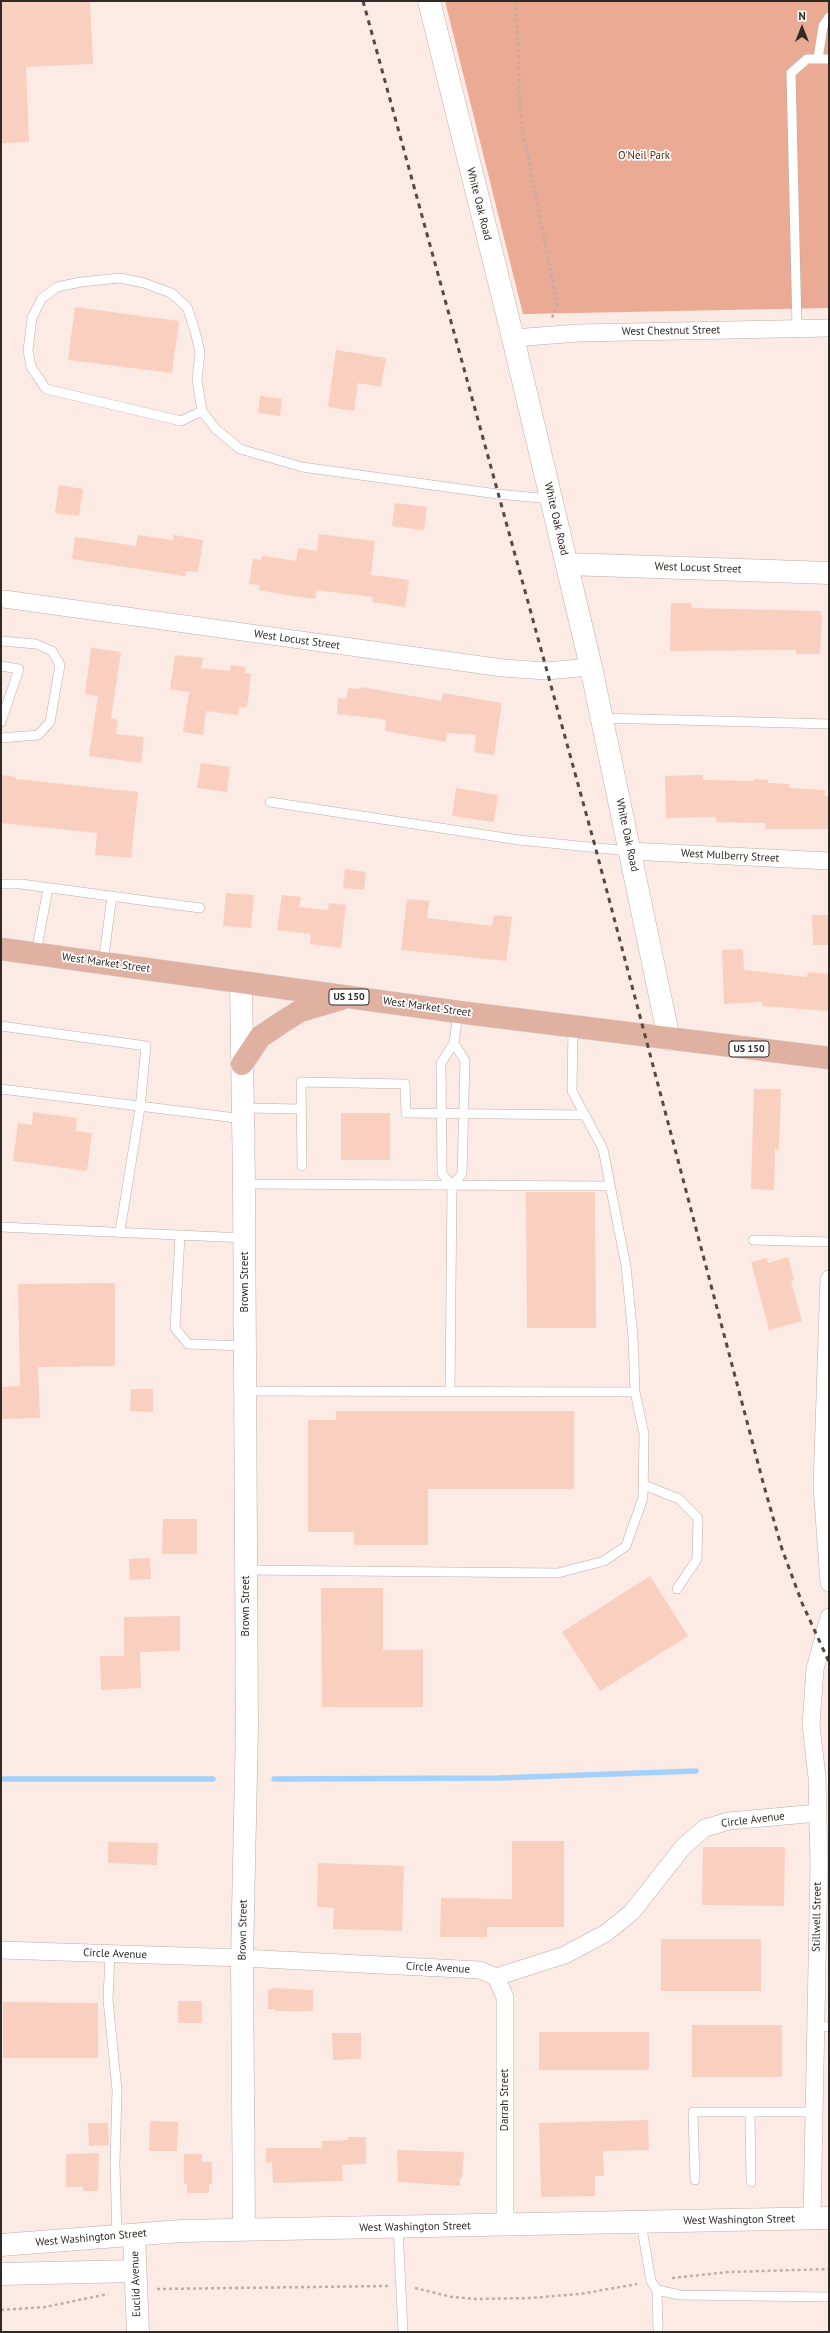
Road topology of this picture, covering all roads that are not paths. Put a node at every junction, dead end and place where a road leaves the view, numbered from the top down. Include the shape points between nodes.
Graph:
1 (429, 1) edge
2 (829, 17) edge
3 (818, 59) junction
4 (829, 59) edge
5 (797, 328) junction
6 (829, 328) edge
7 (513, 338) junction
8 (202, 411) junction
9 (551, 499) junction
10 (567, 564) junction
11 (829, 573) edge
12 (2, 598) edge
13 (1, 641) edge
14 (1, 666) edge
15 (591, 667) junction
16 (601, 718) junction
17 (1, 722) edge
18 (829, 724) edge
19 (1, 738) edge
20 (270, 802) dead end
21 (630, 851) junction
22 (829, 860) edge
23 (1, 884) edge
24 (48, 888) junction
25 (112, 896) junction
26 (200, 908) dead end
27 (1, 949) edge
28 (36, 954) junction
29 (103, 963) junction
30 (241, 982) junction
31 (349, 997) junction
32 (458, 1012) junction
33 (1, 1026) edge
34 (573, 1027) junction
35 (670, 1039) junction
36 (454, 1043) junction
37 (829, 1058) edge
38 (242, 1064) junction
39 (1, 1090) edge
40 (140, 1108) junction
41 (302, 1109) junction
42 (243, 1113) junction
43 (440, 1113) junction
44 (464, 1113) junction
45 (585, 1115) junction
46 (302, 1166) dead end
47 (244, 1184) junction
48 (452, 1185) junction
49 (610, 1186) junction
50 (1, 1227) edge
51 (120, 1231) junction
52 (180, 1235) junction
53 (245, 1238) junction
54 (753, 1240) dead end
55 (829, 1242) edge
56 (829, 1279) edge
57 (245, 1346) junction
58 (246, 1391) junction
59 (450, 1392) junction
60 (635, 1392) junction
61 (644, 1485) junction
62 (246, 1570) junction
63 (829, 1583) edge
64 (677, 1589) dead end
65 (829, 1617) edge
66 (818, 1813) junction
67 (824, 1850) edge
68 (1, 1950) edge
69 (110, 1954) junction
70 (242, 1958) junction
71 (496, 1977) junction
72 (822, 2027) edge
73 (750, 2112) junction
74 (814, 2112) junction
75 (695, 2180) dead end
76 (751, 2182) dead end
77 (821, 2218) edge
78 (641, 2223) junction
79 (506, 2226) junction
80 (398, 2227) junction
81 (244, 2229) junction
82 (126, 2236) junction
83 (1, 2245) edge
84 (135, 2271) junction
85 (1, 2274) edge
86 (657, 2290) junction
87 (829, 2297) edge
88 (138, 2332) edge
89 (403, 2332) edge
90 (658, 2332) edge

1 - 7 street, White Oak Road
2 - 3 lane via 823,26
3 - 4 lane
3 - 5 lane via 808,59 792,73
5 - 6 street, West Chestnut Street
5 - 7 street, West Chestnut Street
7 - 9 street, White Oak Road
8 - 8 lane via 197,380 200,352 195,331 187,307 171,293 120,278 81,282 57,288 42,298 32,318 28,350 31,367 46,389 181,421
8 - 9 lane via 215,428 240,449 279,461 310,468
9 - 10 street, White Oak Road
10 - 11 street, West Locust Street
10 - 15 street, White Oak Road
12 - 15 street, West Locust Street via 503,668 546,670
13 - 19 lane via 36,644 52,650 60,665 50,722 38,735
14 - 17 lane via 19,669
15 - 16 street, White Oak Road
16 - 18 lane
16 - 21 street, White Oak Road
20 - 21 lane via 511,839
21 - 22 street, West Mulberry Street
21 - 35 street, White Oak Road
23 - 24 lane
24 - 25 lane
24 - 28 lane
25 - 26 lane
25 - 29 lane
27 - 28 main road, West Market Street / US 150
28 - 29 main road, West Market Street / US 150
29 - 30 main road, West Market Street / US 150
30 - 31 main road, West Market Street / US 150
30 - 38 street, Brown Street
31 - 32 main road, West Market Street / US 150
31 - 38 main road via 300,1011 284,1021 260,1037
32 - 34 main road, West Market Street / US 150
32 - 36 lane
33 - 40 lane via 146,1046
34 - 35 main road, West Market Street / US 150
34 - 45 lane via 572,1091
35 - 37 main road, West Market Street / US 150
36 - 43 lane via 441,1063
36 - 44 lane via 465,1061
38 - 42 street, Brown Street
39 - 40 lane
40 - 42 lane
40 - 51 lane
41 - 42 lane
41 - 43 lane via 301,1082 405,1084 406,1113
41 - 46 lane
42 - 47 street, Brown Street
43 - 44 lane
43 - 48 lane via 442,1174
44 - 45 lane
44 - 48 lane via 462,1174
45 - 49 lane via 603,1149
47 - 48 lane
47 - 53 street, Brown Street
48 - 49 lane
48 - 59 lane
49 - 60 lane via 626,1266
50 - 51 lane
51 - 52 lane
52 - 53 lane
52 - 57 lane via 175,1328 188,1344
53 - 57 street, Brown Street
54 - 55 lane
56 - 63 street via 822,1486
57 - 58 street, Brown Street
58 - 59 lane
58 - 62 street, Brown Street
59 - 60 lane
60 - 61 lane via 644,1434
61 - 62 lane via 644,1498 626,1546 604,1561 558,1573
61 - 64 lane via 679,1499 698,1518 697,1559
62 - 70 street, Brown Street via 247,1726
65 - 66 street, Stillwell Street via 815,1669 811,1725
66 - 67 street, Stillwell Street
66 - 71 street, Circle Avenue via 729,1821 705,1828 683,1847 632,1912 606,1933 565,1955
67 - 72 street, Stillwell Street
68 - 69 street, Circle Avenue
69 - 70 street, Circle Avenue
69 - 82 lane via 108,2000 116,2090 115,2164
70 - 71 street, Circle Avenue via 480,1970
70 - 81 street, Brown Street
71 - 79 street, Darrah Street via 505,1997
72 - 74 street, Stillwell Street
73 - 74 lane
73 - 75 lane via 693,2112
73 - 76 lane
74 - 77 street, Stillwell Street
77 - 78 street, West Washington Street
78 - 79 street, West Washington Street
78 - 86 lane via 651,2281
79 - 80 street, West Washington Street
80 - 81 street, West Washington Street
80 - 89 lane
81 - 82 street, West Washington Street
82 - 83 street, West Washington Street
82 - 84 street, Euclid Avenue
84 - 85 street
84 - 88 street, Euclid Avenue
86 - 87 lane via 680,2295
86 - 90 lane

